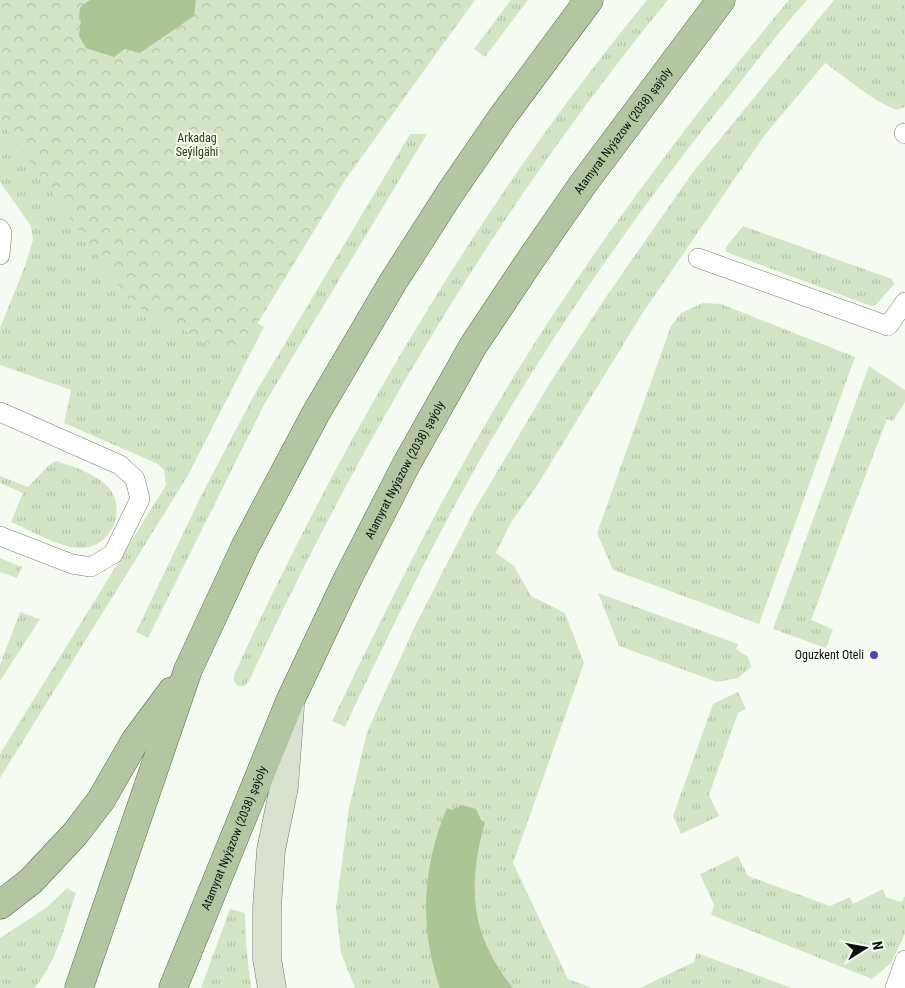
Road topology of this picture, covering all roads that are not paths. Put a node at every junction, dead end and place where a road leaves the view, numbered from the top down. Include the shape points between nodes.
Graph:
1 (589, 0) edge
2 (721, 0) edge
3 (0, 229) edge
4 (0, 255) edge
5 (698, 258) dead end
6 (905, 302) edge
7 (0, 412) edge
8 (0, 536) edge
9 (188, 670) junction
10 (290, 701) junction
11 (0, 905) edge
12 (905, 960) edge
13 (78, 988) edge
14 (172, 988) edge
15 (272, 988) edge
16 (895, 988) edge

1 - 9 main road via 503,116 394,282 316,413 245,547
2 - 10 main road, Atamyrat Nyýazow (2038) şaýoly via 582,184 473,346 348,578
3 - 4 lane
5 - 6 lane via 888,326
7 - 8 lane via 120,465 135,478 140,498 113,554 91,567 72,564
9 - 11 main road via 135,741 100,800 74,834 32,882
9 - 13 main road
10 - 14 main road, Atamyrat Nyýazow (2038) şaýoly
10 - 15 main road via 284,786 271,850 267,907 267,959
12 - 16 lane

